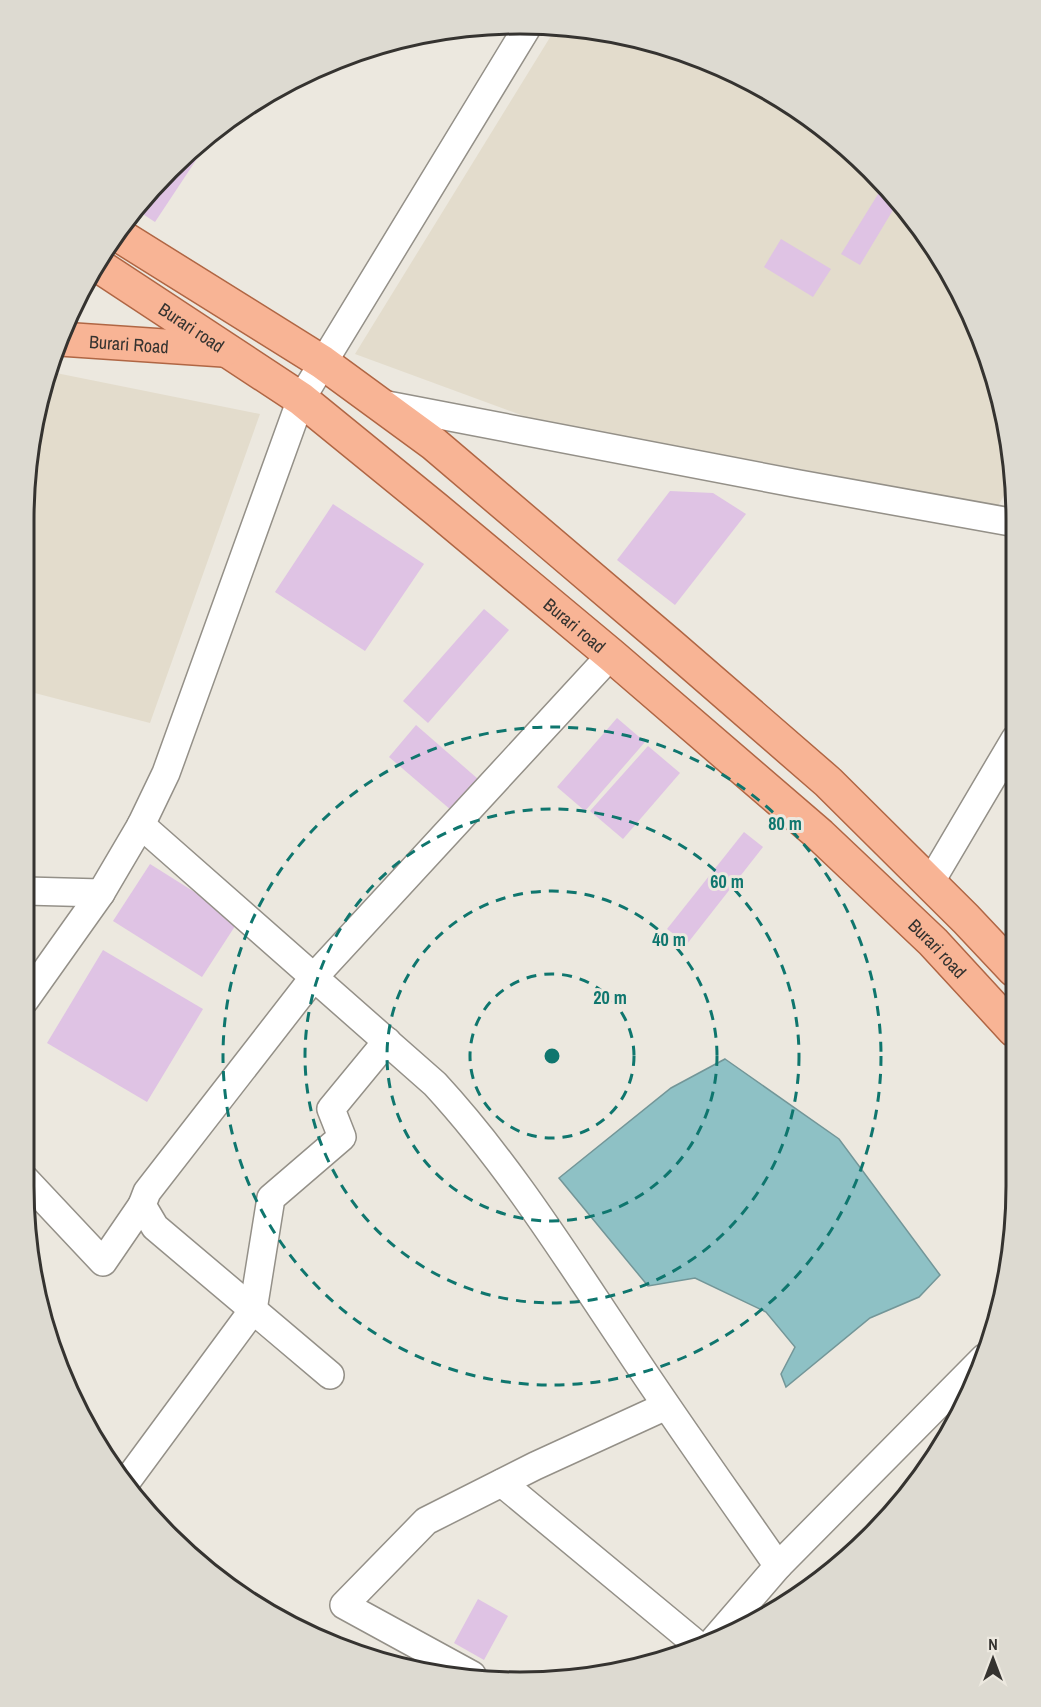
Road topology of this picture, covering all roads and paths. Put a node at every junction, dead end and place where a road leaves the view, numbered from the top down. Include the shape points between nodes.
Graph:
1 (523, 34) edge
2 (125, 239) edge
3 (104, 270) edge
4 (262, 324) junction
5 (69, 340) edge
6 (225, 350) junction
7 (322, 362) junction
8 (301, 399) junction
9 (381, 404) junction
10 (1006, 521) edge
11 (611, 655) junction
12 (1006, 754) edge
13 (141, 825) junction
14 (930, 883) junction
15 (34, 891) edge
16 (101, 892) junction
17 (1006, 962) edge
18 (314, 977) junction
19 (34, 987) edge
20 (1006, 1021) edge
21 (387, 1041) junction
22 (34, 1189) edge
23 (142, 1205) junction
24 (254, 1310) junction
25 (970, 1372) edge
26 (330, 1375) dead end
27 (666, 1406) junction
28 (131, 1476) edge
29 (502, 1483) junction
30 (778, 1566) junction
31 (726, 1627) edge
32 (693, 1641) edge
33 (460, 1668) edge

1 - 7 street
2 - 4 main road
3 - 6 main road, Burari road
4 - 6 main road, Burari Road
4 - 7 main road
5 - 6 main road, Burari Road
6 - 8 main road, Burari road
7 - 8 street
7 - 9 main road
8 - 11 main road, Burari road
8 - 13 street via 166,772
9 - 10 street
9 - 14 main road via 452,459 819,774
11 - 18 street
11 - 20 main road, Burari road via 820,835 933,942
12 - 14 street
13 - 16 street
13 - 18 street
14 - 17 main road
15 - 16 street
16 - 19 street
18 - 21 street
18 - 23 street via 147,1192
21 - 24 street via 331,1109 342,1137 271,1198
21 - 27 street via 465,1117 562,1249
22 - 23 street via 103,1262
23 - 24 street via 155,1227
24 - 26 street
24 - 28 street
25 - 30 street
27 - 29 street
27 - 30 street
29 - 32 street
29 - 33 street via 426,1521 344,1605
30 - 31 street

